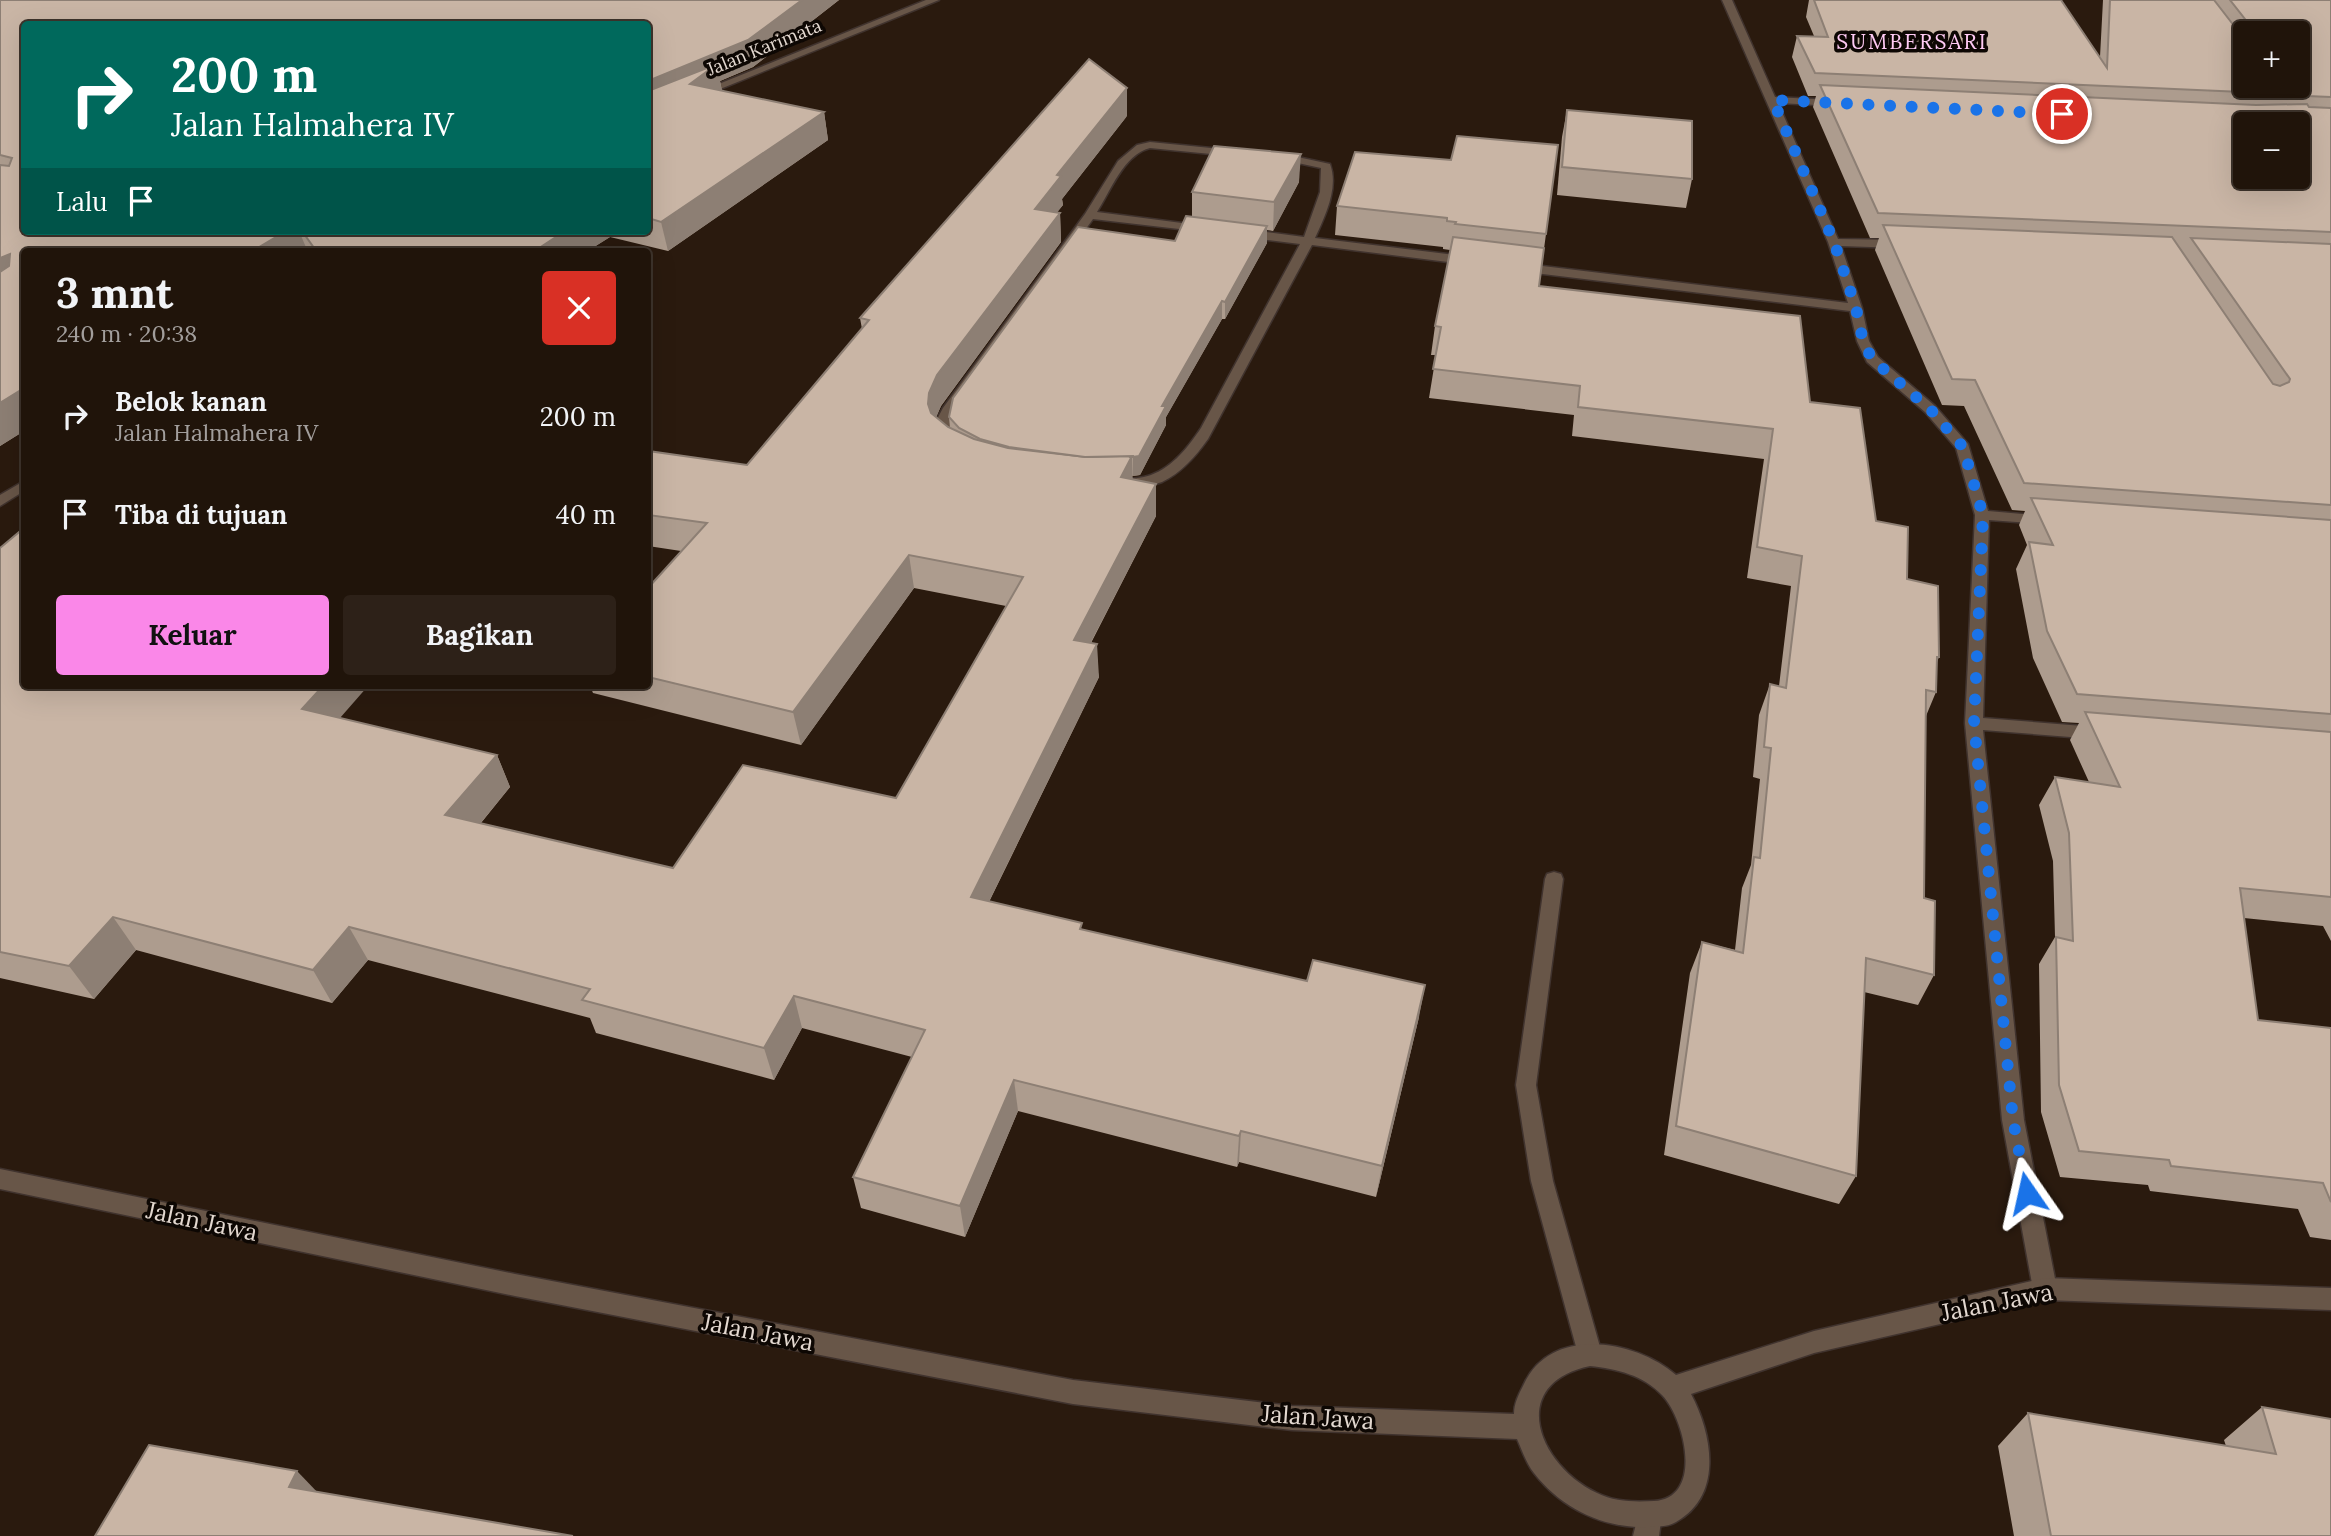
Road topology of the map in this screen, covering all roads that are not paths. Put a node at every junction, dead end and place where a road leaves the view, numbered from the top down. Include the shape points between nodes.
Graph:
1 (934, 0) edge
2 (1727, 0) edge
3 (1773, 100) junction
4 (682, 101) edge
5 (1841, 104) edge
6 (1090, 215) junction
7 (1213, 230) edge
8 (1227, 231) edge
9 (1309, 241) junction
10 (1834, 242) junction
11 (1916, 245) edge
12 (1487, 263) edge
13 (1500, 264) edge
14 (1856, 308) junction
15 (21, 487) edge
16 (0, 502) edge
17 (1983, 515) junction
18 (2066, 522) edge
19 (1974, 723) junction
20 (2111, 734) edge
21 (1554, 879) dead end
22 (0, 1180) edge
23 (2045, 1289) junction
24 (2331, 1299) edge
25 (1590, 1354) junction
26 (1672, 1388) junction
27 (1525, 1427) junction
28 (1647, 1529) edge

1 - 4 street, Jalan Karimata
2 - 3 street
3 - 5 street
3 - 10 street
6 - 7 street
6 - 9 street via 1122,163 1141,147 1293,159 1319,163 1328,171 1328,186
6 - 9 street via 943,420 943,442 964,459 1076,483 1121,484 1163,476 1206,431
8 - 9 street
9 - 12 street
10 - 11 street
10 - 14 street
13 - 14 street
14 - 17 street via 1872,359 1930,409 1963,447
15 - 16 street
17 - 18 street
17 - 19 street
19 - 20 street
19 - 23 street via 2013,1120
21 - 25 street via 1525,1085 1542,1181
22 - 27 street, Jalan Jawa via 1073,1392 1293,1418
23 - 24 street, Jalan Jawa
23 - 26 street, Jalan Jawa via 1826,1338
25 - 26 street via 1620,1357 1647,1369
25 - 27 street via 1564,1360 1542,1376 1530,1398
26 - 28 street via 1692,1418 1700,1452 1694,1484 1676,1508
27 - 28 street via 1532,1459 1552,1489 1580,1512

